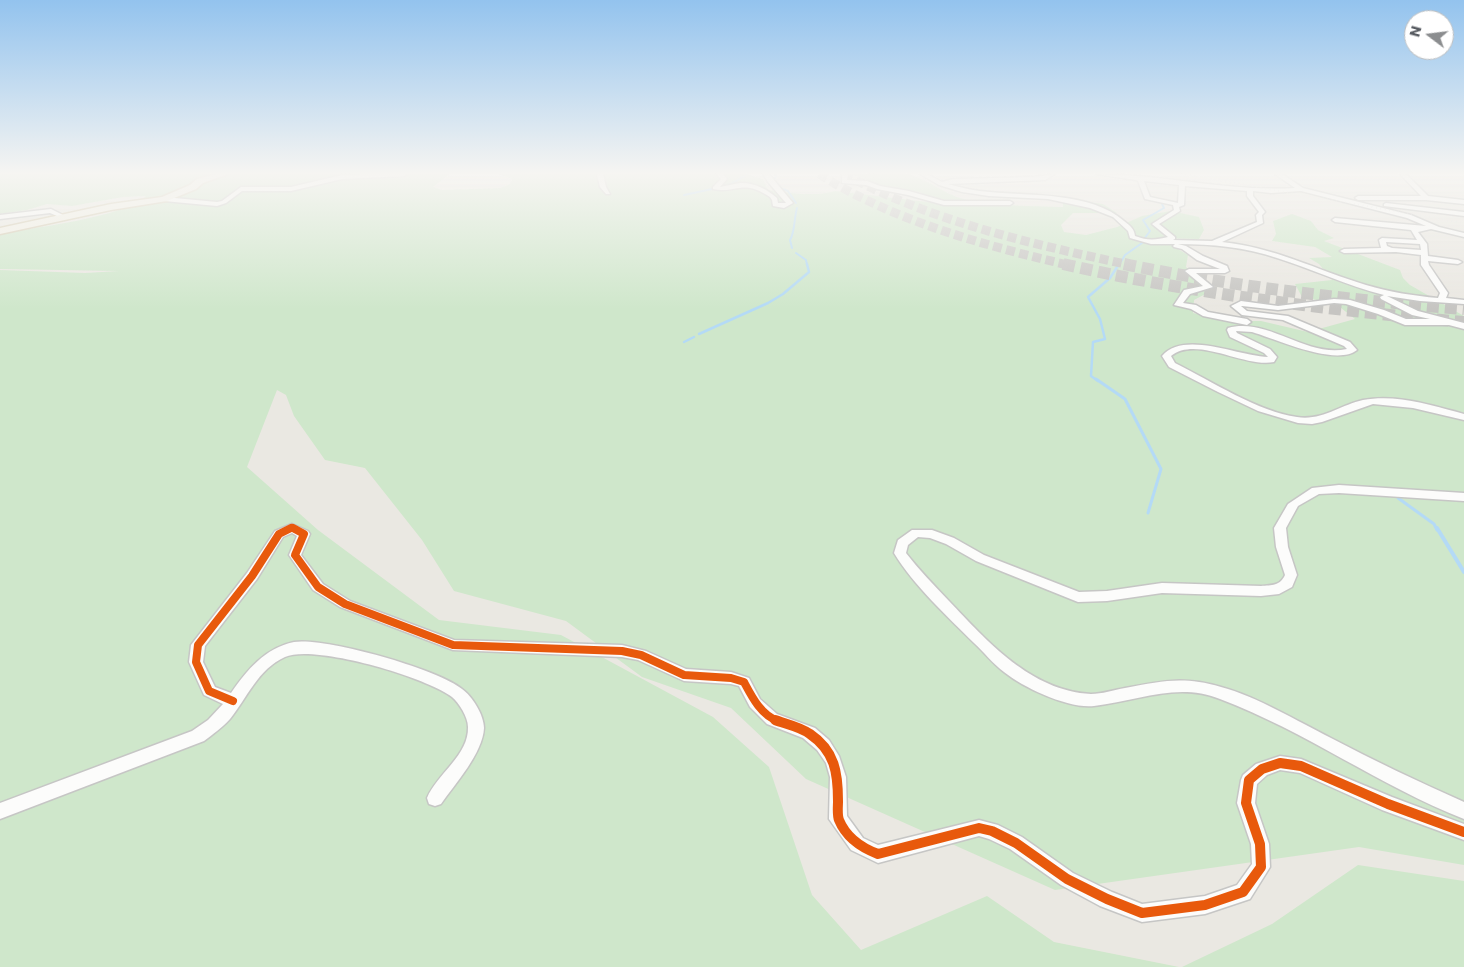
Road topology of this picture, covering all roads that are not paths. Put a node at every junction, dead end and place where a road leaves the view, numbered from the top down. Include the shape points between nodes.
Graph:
1 (54, 219) edge
2 (1120, 219) edge
3 (1163, 219) edge
4 (1259, 219) edge
5 (1414, 219) edge
6 (1335, 220) dead end
7 (1428, 228) junction
8 (0, 231) edge
9 (1464, 236) edge
10 (1159, 242) junction
11 (1423, 242) junction
12 (1214, 243) junction
13 (1344, 251) dead end
14 (1393, 251) junction
15 (1425, 256) junction
16 (1458, 262) dead end
17 (1377, 291) junction
18 (1442, 299) junction
19 (1464, 302) edge
20 (1449, 322) junction
21 (1464, 326) edge
22 (1292, 342) junction
23 (1464, 417) edge
24 (1464, 497) edge
25 (233, 701) junction
26 (435, 798) dead end
27 (0, 811) edge
28 (1464, 811) edge
29 (1464, 832) edge

1 - 8 main road
2 - 10 street via 1131,230 1132,237
3 - 10 street via 1155,224 1173,238
4 - 12 street via 1260,223
5 - 7 street
6 - 7 street
7 - 9 street
7 - 11 street via 1414,231
10 - 12 street
10 - 22 street via 1184,247 1225,271 1189,271 1209,287 1187,292 1178,305 1274,330 1293,339
11 - 14 street via 1382,240 1384,247
11 - 15 street
12 - 17 street via 1272,252
13 - 14 street
14 - 15 street
15 - 16 street
15 - 18 street via 1429,274 1444,293
17 - 18 street
17 - 20 street via 1380,296 1415,313
18 - 19 street
20 - 21 street
20 - 22 street via 1405,322 1347,302 1278,308 1235,304 1245,313 1285,318 1354,350 1330,352
22 - 23 street via 1236,327 1230,330 1233,335 1267,351 1273,357 1271,360 1193,347 1177,348 1166,356 1172,365 1236,398 1296,419 1312,421 1376,401 1424,406
24 - 28 street via 1339,489 1310,493 1294,504 1280,528 1291,575 1287,584 1261,592 1162,588 1078,597 980,558 932,534 916,533 902,543 900,553 959,620 1009,668 1035,684 1061,694 1092,700 1175,685 1222,693
25 - 26 street via 260,665 274,655 296,647 314,646 436,680 458,694 474,717 476,727 463,759
25 - 27 street via 214,725 198,736
25 - 29 street via 209,691 196,662 198,645 252,576 279,534 292,528 304,534 295,554 318,587 345,604 453,645 622,651 641,655 684,675 744,682 756,703 772,719 809,733 823,745 838,777 838,819 857,844 878,854 980,828 1016,843 1067,879 1142,913 1205,905 1243,892 1261,867 1260,844 1246,804 1249,780 1262,769 1280,763 1301,766 1388,804

